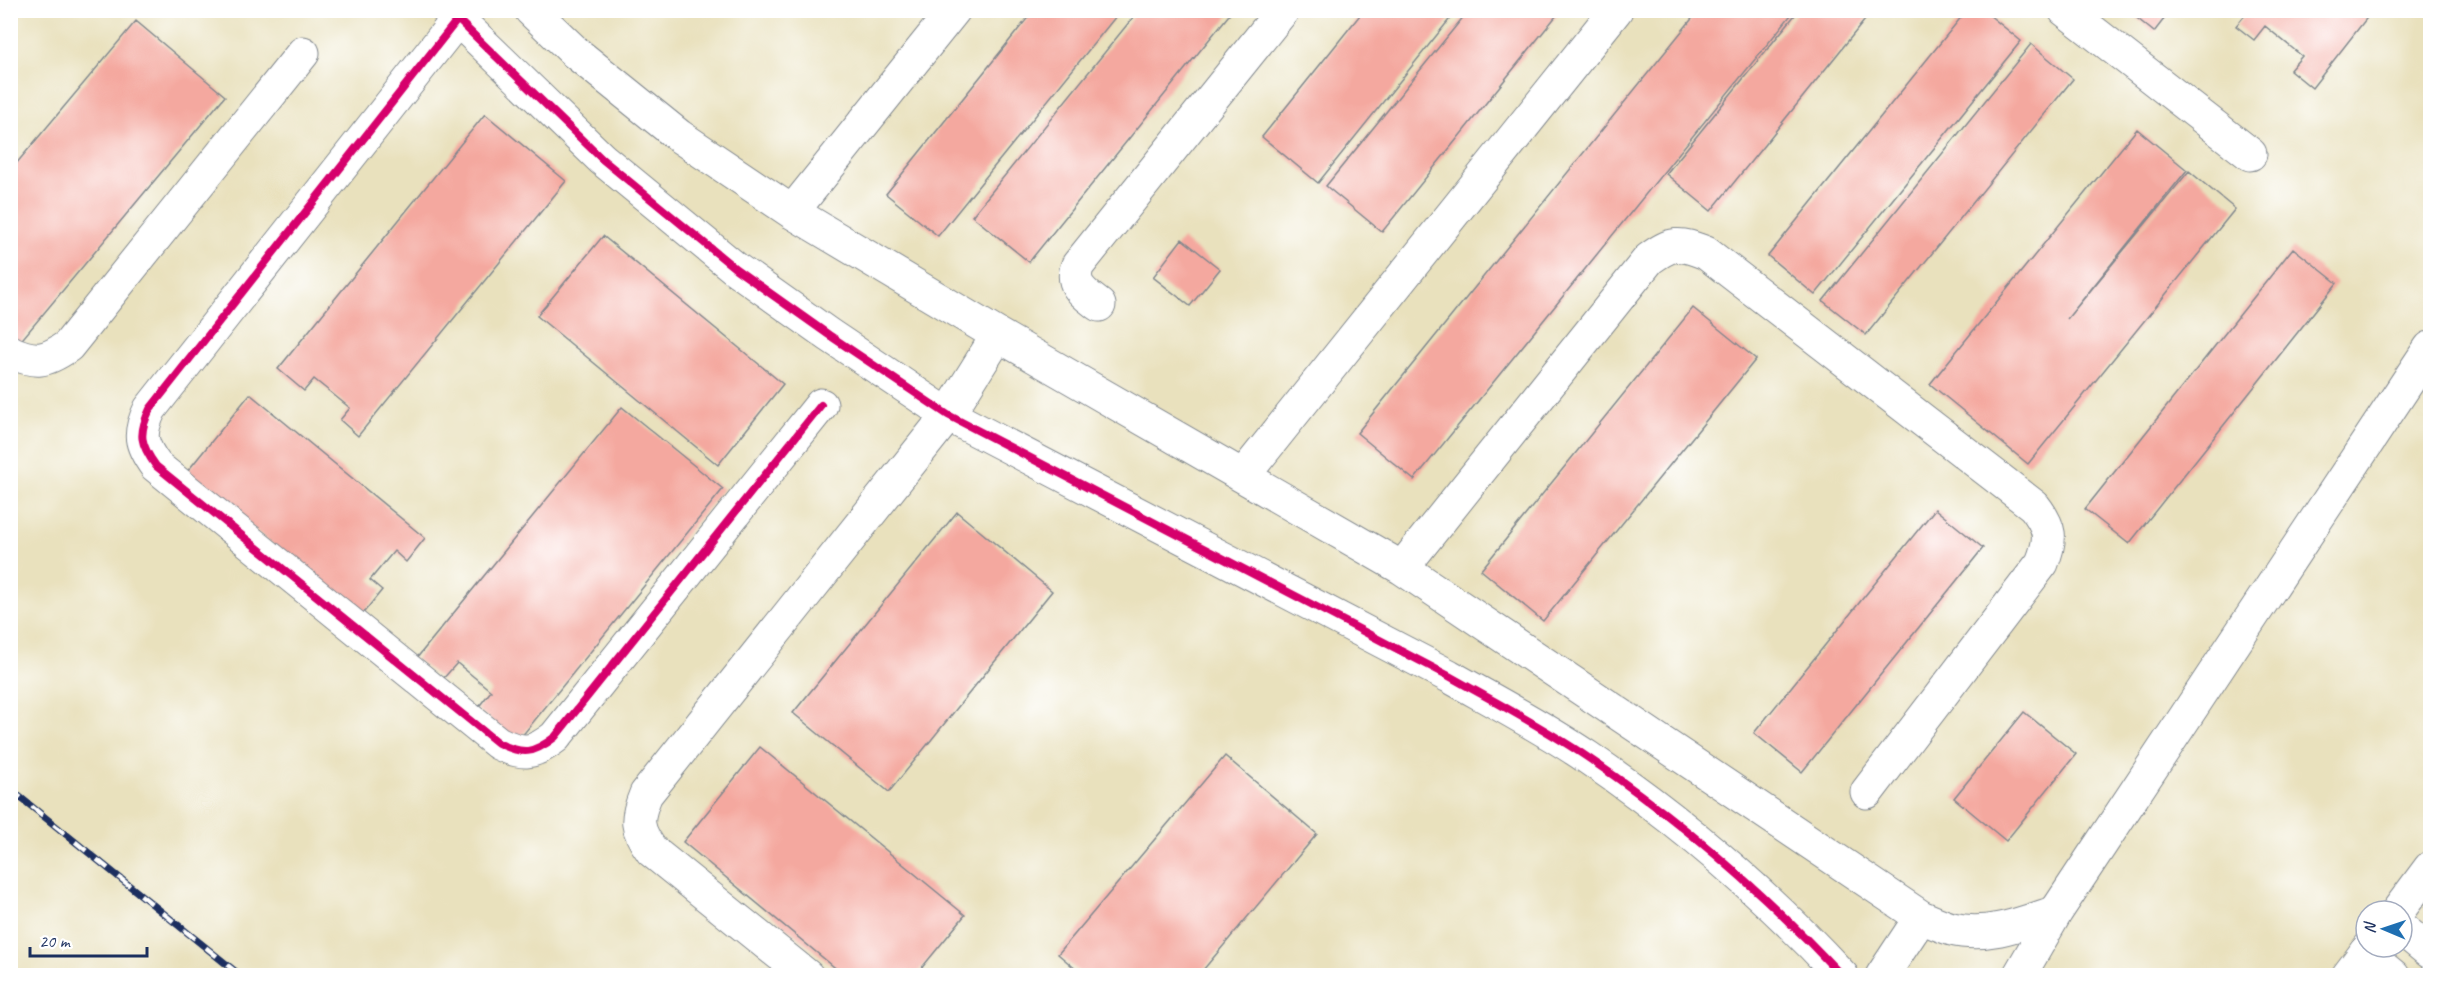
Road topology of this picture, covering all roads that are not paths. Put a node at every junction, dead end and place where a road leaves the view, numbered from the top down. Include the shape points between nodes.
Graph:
1 (531, 10) edge
2 (954, 10) edge
3 (1283, 10) edge
4 (1616, 10) edge
5 (2065, 10) edge
6 (457, 14) edge
7 (303, 53) dead end
8 (2250, 154) dead end
9 (792, 212) junction
10 (1099, 305) dead end
11 (998, 335) junction
12 (2430, 348) edge
13 (10, 352) edge
14 (821, 405) dead end
15 (948, 415) junction
16 (1242, 476) junction
17 (1402, 568) junction
18 (1867, 792) dead end
19 (2430, 868) edge
20 (2407, 899) edge
21 (2056, 912) junction
22 (1921, 917) junction
23 (2414, 939) edge
24 (2430, 952) edge
25 (2361, 959) edge
26 (807, 975) edge
27 (1842, 975) edge
28 (1882, 975) edge
29 (2019, 975) edge
30 (2393, 975) edge

1 - 9 street via 576,53 679,136
2 - 9 street
3 - 10 street via 1078,266 1075,283
4 - 16 street
5 - 8 street
6 - 14 street via 150,409 141,428 144,450 156,466 498,743 517,752 538,750 555,737
6 - 15 street via 602,159 736,269
7 - 13 street via 68,346 51,358 30,360
9 - 11 street
11 - 15 street
11 - 16 street
12 - 21 street
15 - 26 street via 646,794 638,813 640,835 652,851
15 - 27 street via 1449,676 1585,756 1669,816 1737,872
16 - 17 street
17 - 18 street via 1649,259 1666,247 1687,245 1706,253 2034,506 2047,523 2049,544 2042,563
17 - 22 street
19 - 20 street
21 - 22 street via 1983,932 1952,929
21 - 29 street
22 - 28 street
23 - 24 street
25 - 30 street

